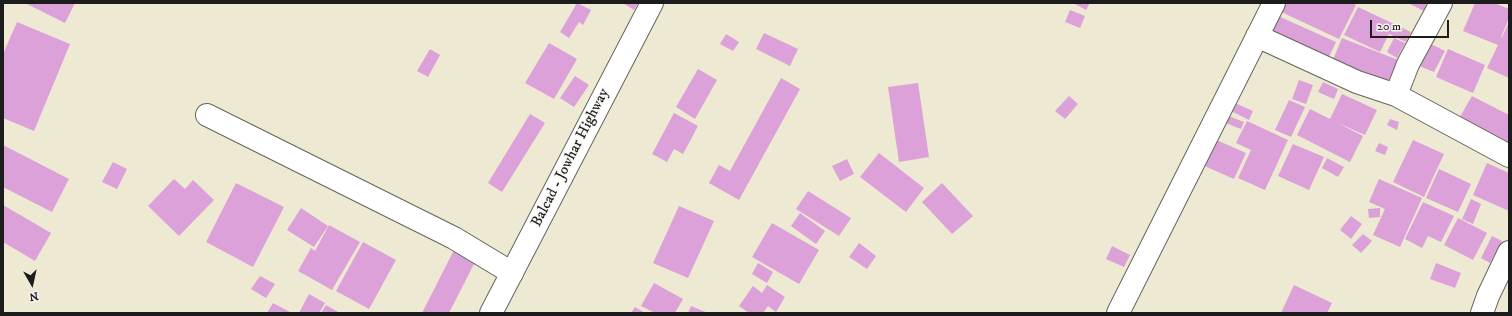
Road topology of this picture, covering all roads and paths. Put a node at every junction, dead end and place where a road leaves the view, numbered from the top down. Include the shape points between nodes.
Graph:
1 (652, 3) edge
2 (1274, 3) edge
3 (1441, 3) edge
4 (1257, 36) junction
5 (1396, 95) junction
6 (207, 115) dead end
7 (1509, 156) edge
8 (1509, 252) edge
9 (512, 273) junction
10 (491, 313) edge
11 (1118, 313) edge
12 (1482, 313) edge

1 - 9 street, Balcad - Jowhar Highway
2 - 4 street
3 - 5 street via 1408,64
4 - 5 street via 1357,82
4 - 11 street
5 - 7 street
6 - 9 street via 454,238
8 - 12 street
9 - 10 street, Balcad - Jowhar Highway

